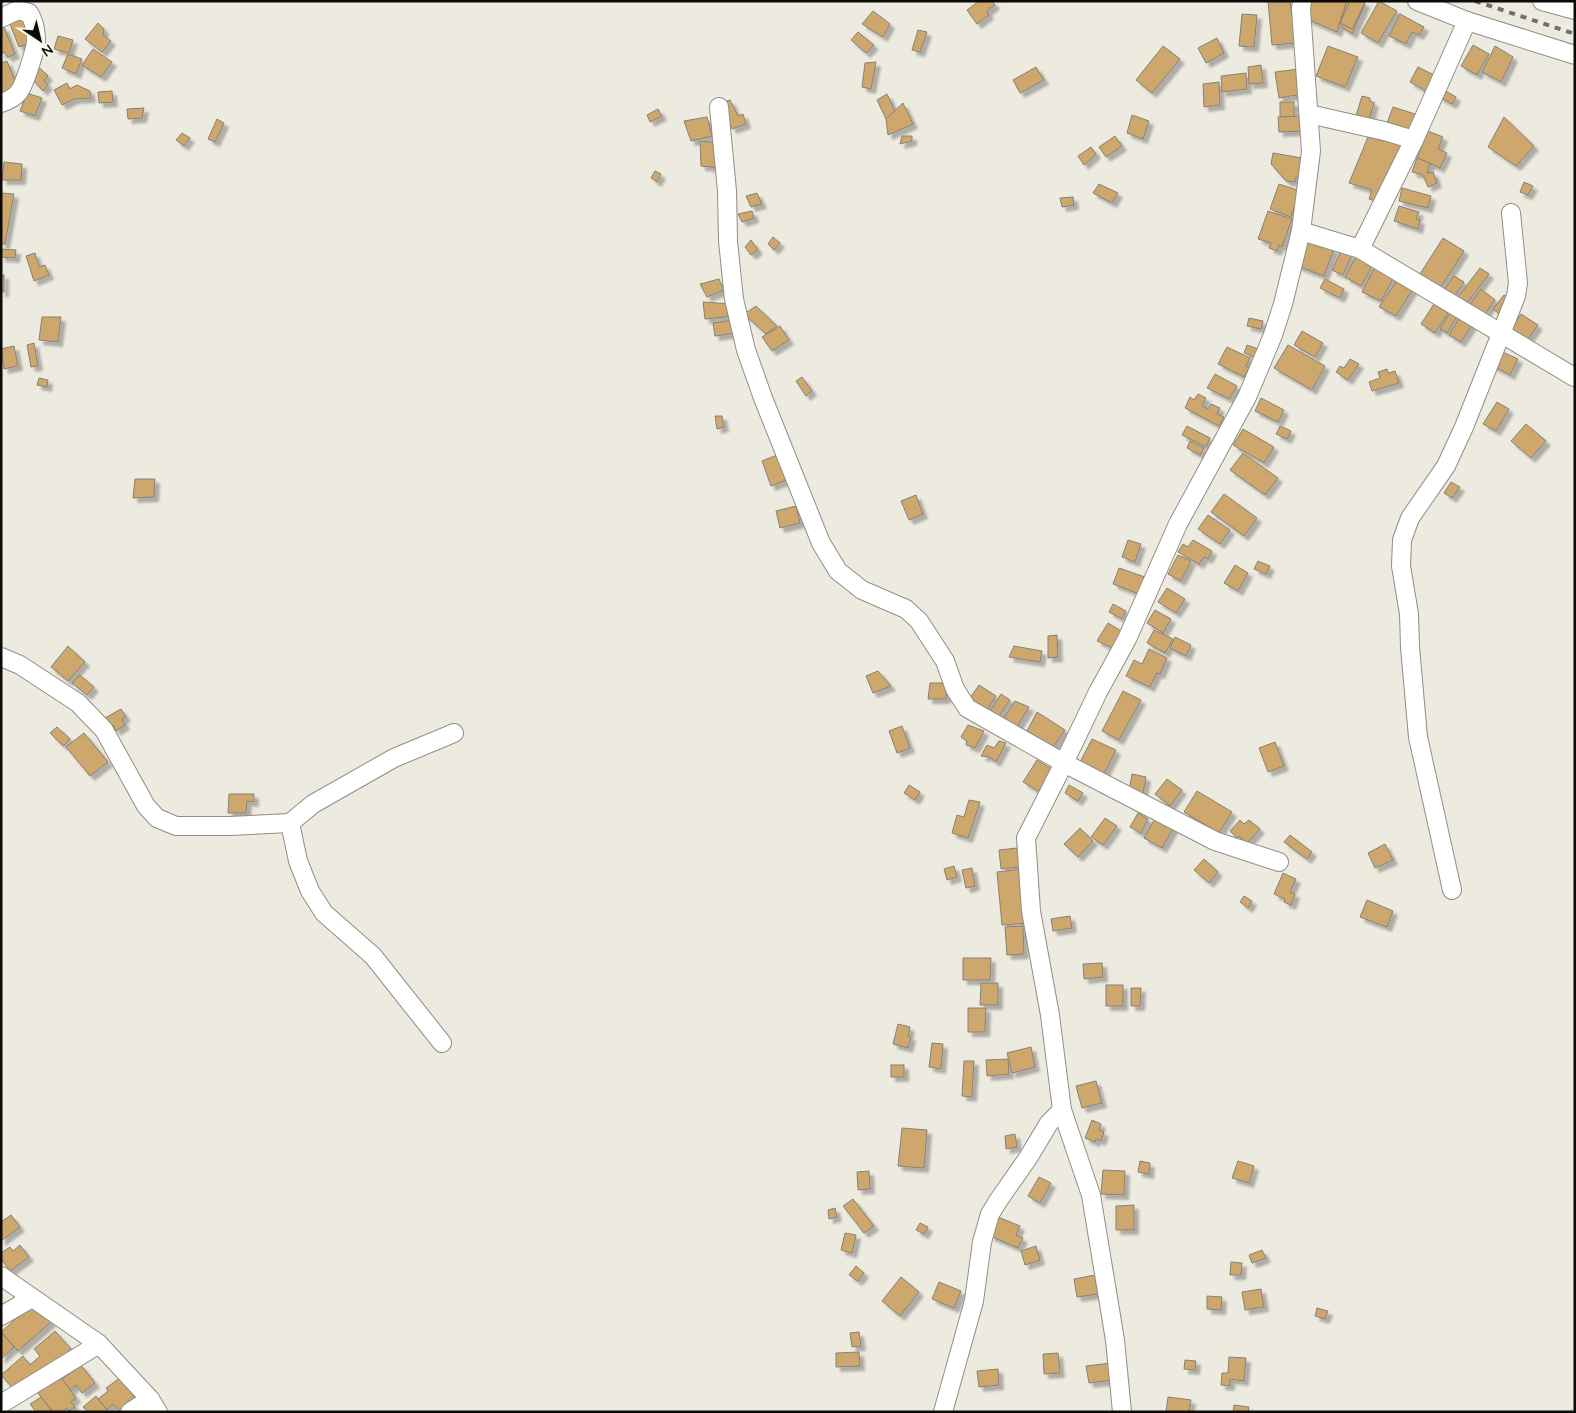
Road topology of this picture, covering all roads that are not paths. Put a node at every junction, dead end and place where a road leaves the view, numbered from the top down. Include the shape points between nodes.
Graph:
1 (1302, 1) edge
2 (1417, 1) edge
3 (1542, 1) edge
4 (1575, 10) edge
5 (1, 18) edge
6 (1467, 20) junction
7 (1575, 55) edge
8 (1, 103) edge
9 (719, 107) dead end
10 (1309, 114) junction
11 (1414, 140) junction
12 (1511, 213) dead end
13 (1301, 231) junction
14 (1360, 249) junction
15 (1502, 333) junction
16 (1574, 377) edge
17 (1, 657) edge
18 (454, 732) dead end
19 (1064, 763) junction
20 (290, 822) junction
21 (1279, 862) dead end
22 (1452, 890) dead end
23 (442, 1043) dead end
24 (1062, 1110) junction
25 (1, 1276) edge
26 (32, 1298) junction
27 (1, 1316) edge
28 (99, 1344) junction
29 (1, 1404) edge
30 (154, 1405) edge
31 (130, 1412) edge
32 (943, 1412) edge
33 (1122, 1412) edge

1 - 10 street
2 - 6 street
3 - 4 street
5 - 8 street via 18,10 29,13 36,41 19,93
6 - 7 street
6 - 11 street
9 - 19 street via 734,300 746,350 820,543 838,571 862,590 906,609 919,621 945,661 955,689 967,708
10 - 11 street
10 - 13 street via 1311,151
11 - 14 street
12 - 15 street via 1518,283
13 - 14 street
13 - 19 street via 1273,335 1247,398 1178,524 1127,639
14 - 15 street
15 - 16 street
15 - 22 street via 1446,466 1410,518 1402,540 1401,566 1409,614 1418,737
17 - 20 street via 20,665 78,703 98,723 146,806 157,818 176,826
18 - 20 street via 394,758 313,804
19 - 21 street via 1215,841
19 - 24 street via 1026,838 1031,911 1050,1015
20 - 23 street via 298,861 324,913 373,956
24 - 32 street via 1049,1124 990,1214 982,1242 974,1301
24 - 33 street via 1091,1195 1115,1340
25 - 26 street
26 - 27 street
26 - 28 street
28 - 29 street
28 - 30 street
30 - 31 street

